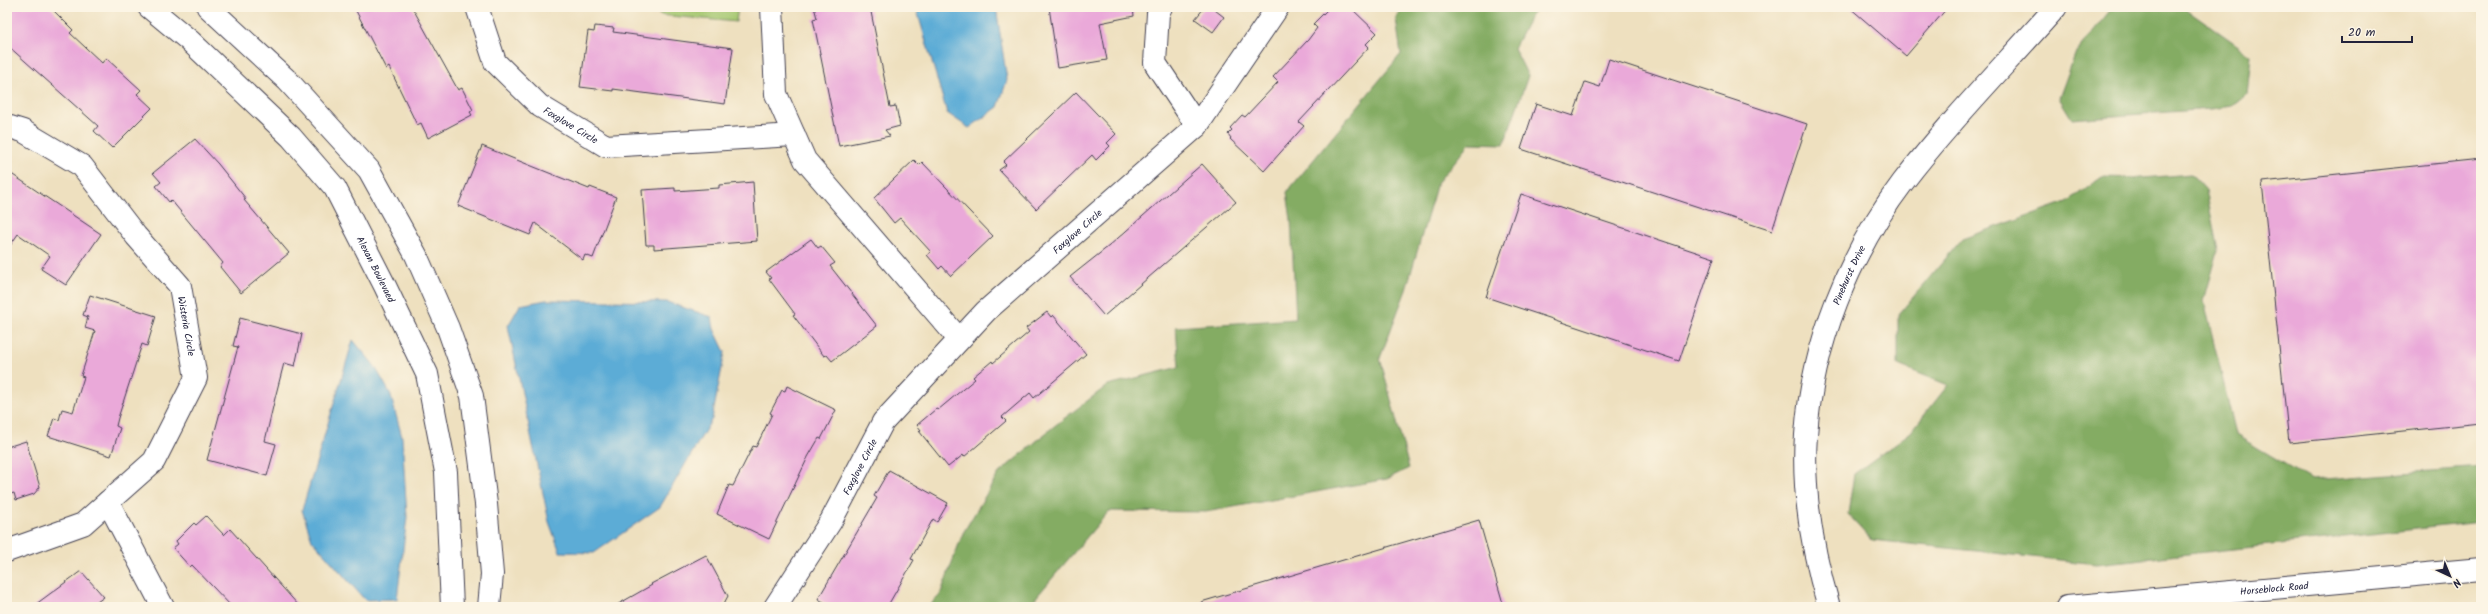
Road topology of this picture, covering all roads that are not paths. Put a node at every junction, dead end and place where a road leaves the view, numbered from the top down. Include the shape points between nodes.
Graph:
1 (148, 7) edge
2 (208, 7) edge
3 (477, 7) edge
4 (772, 7) edge
5 (1161, 7) edge
6 (1278, 7) edge
7 (2056, 7) edge
8 (7, 126) edge
9 (1197, 126) junction
10 (794, 135) junction
11 (959, 339) junction
12 (108, 502) junction
13 (7, 551) edge
14 (2481, 568) edge
15 (163, 607) edge
16 (452, 607) edge
17 (489, 607) edge
18 (776, 607) edge
19 (1829, 607) edge
20 (2067, 607) edge

1 - 16 street, Alexan Boulevaed via 190,41 291,137 335,188 385,286 427,374 446,472
2 - 17 street via 288,81 369,170 416,255 448,328 472,396 492,574
3 - 10 street, Foxglove Circle via 495,62 540,106 606,146
4 - 10 street via 776,94
5 - 9 street via 1158,14 1155,63
6 - 9 street, Foxglove Circle
7 - 19 street, Pinehurst Drive via 1903,183 1877,221 1845,282 1818,361 1810,396 1806,436 1815,551
8 - 12 street, Wisteria Circle via 22,131 82,166 136,236 180,286 196,378 154,461
9 - 11 street, Foxglove Circle via 986,311
10 - 11 street via 805,160
11 - 18 street, Foxglove Circle via 883,422 831,521
12 - 13 street, Wisteria Circle via 83,524
12 - 15 street
14 - 20 street, Horseblock Road

